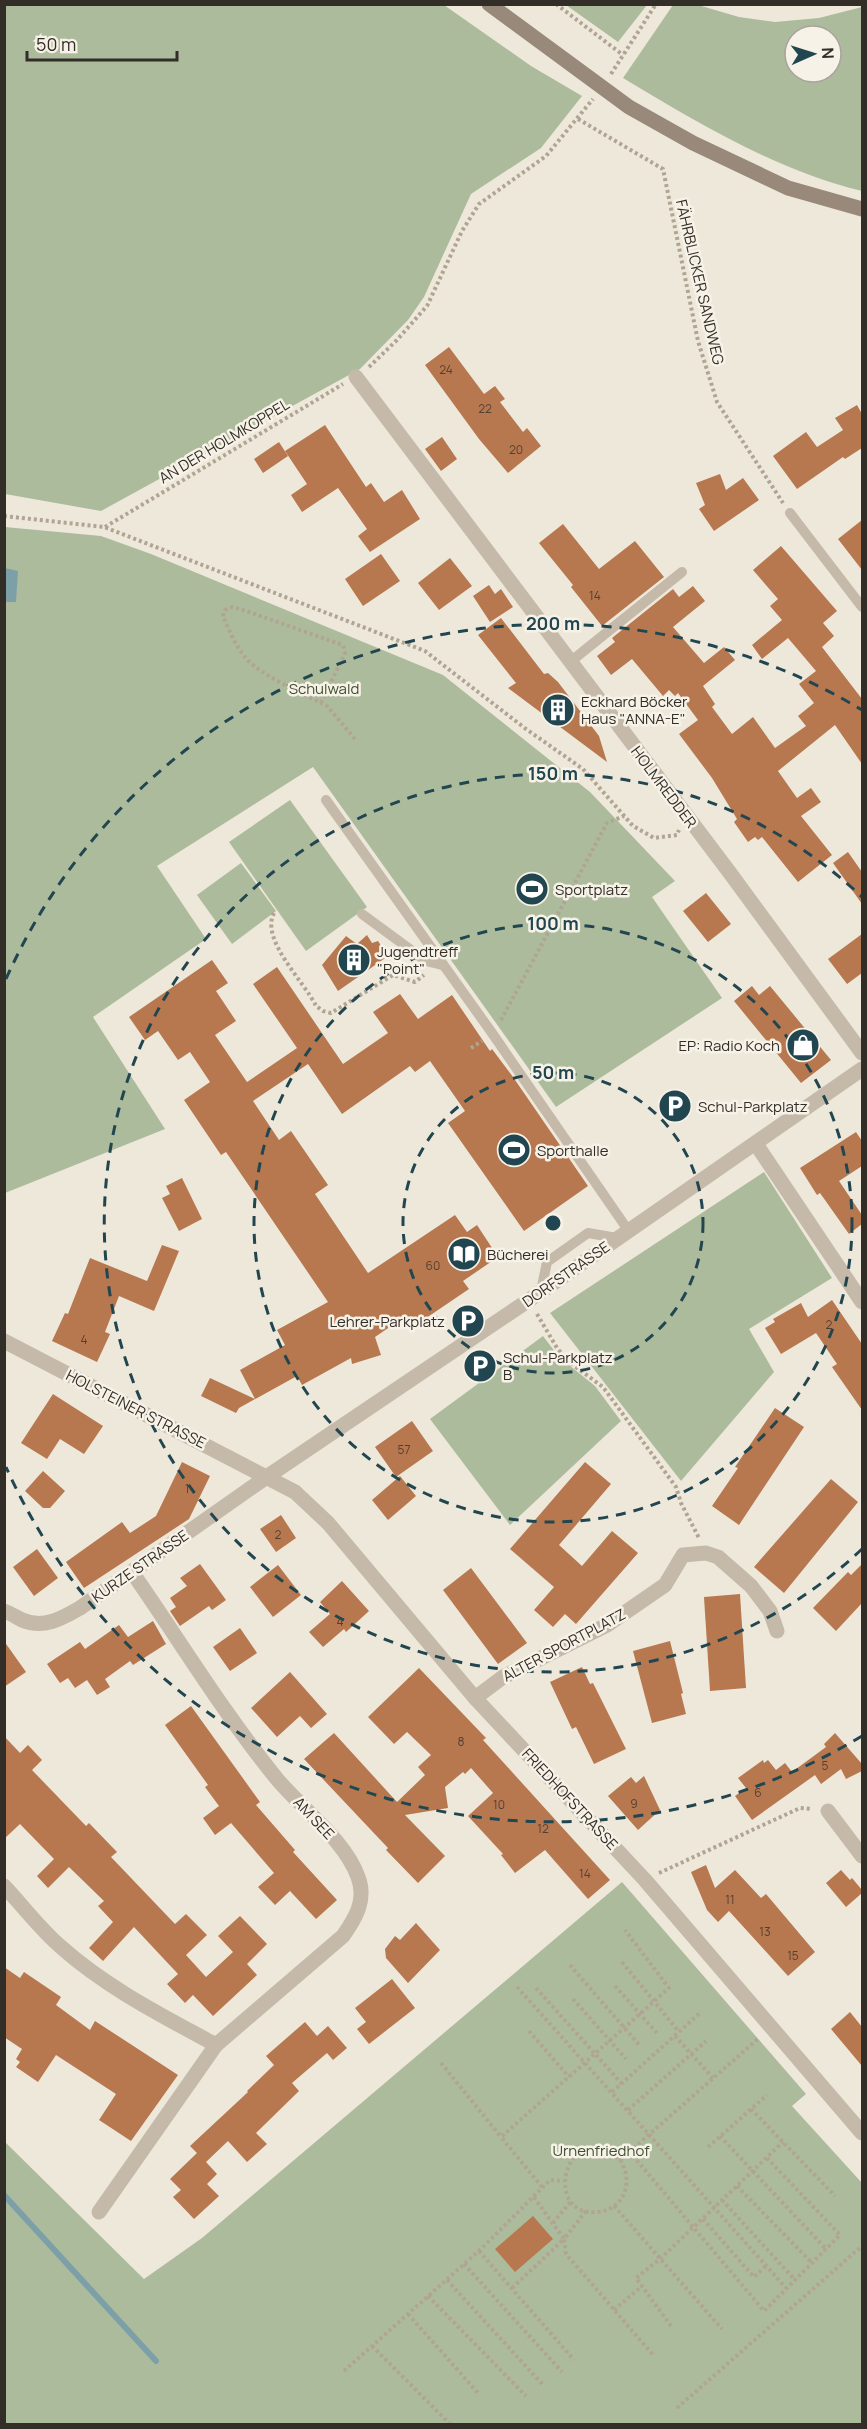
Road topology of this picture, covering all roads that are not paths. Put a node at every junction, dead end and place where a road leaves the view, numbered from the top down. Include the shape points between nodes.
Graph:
1 (489, 4) edge
2 (862, 209) edge
3 (356, 377) road end
4 (790, 513) road end
5 (681, 572) dead end
6 (862, 607) edge
7 (570, 662) junction
8 (326, 801) dead end
9 (362, 914) dead end
10 (438, 964) junction
11 (862, 1053) edge
12 (862, 1069) edge
13 (756, 1144) junction
14 (622, 1234) junction
15 (862, 1302) edge
16 (4, 1341) edge
17 (268, 1476) junction
18 (132, 1572) junction
19 (4, 1611) edge
20 (777, 1630) dead end
21 (475, 1698) junction
22 (828, 1811) road end
23 (862, 1856) edge
24 (4, 1886) edge
25 (216, 2045) junction
26 (862, 2133) edge
27 (99, 2212) dead end

1 - 2 main road via 629,107 693,143 788,188
3 - 7 street, HOLMREDDER
4 - 6 lane
5 - 7 lane
7 - 11 street, HOLMREDDER
8 - 10 lane
9 - 10 lane via 426,961
10 - 14 lane via 492,1033
12 - 13 street, DORFSTRASSE
13 - 14 street, DORFSTRASSE
13 - 15 street
14 - 17 street, DORFSTRASSE
16 - 17 street, HOLSTEINER STRASSE
17 - 18 street, KURZE STRASSE
17 - 21 street, FRIEDHOFSTRASSE via 295,1492 328,1523
18 - 19 street, KURZE STRASSE via 58,1621 39,1624
18 - 25 street, AM SEE via 238,1727 277,1779 351,1861 359,1880 358,1915 343,1936
20 - 21 street, ALTER SPORTPLATZ via 770,1611 751,1586 718,1557 706,1553 683,1555 665,1585 607,1625 503,1677
21 - 26 street, FRIEDHOFSTRASSE via 645,1880
22 - 23 street
24 - 25 street via 60,1947 101,1978
25 - 27 street, AM SEE

